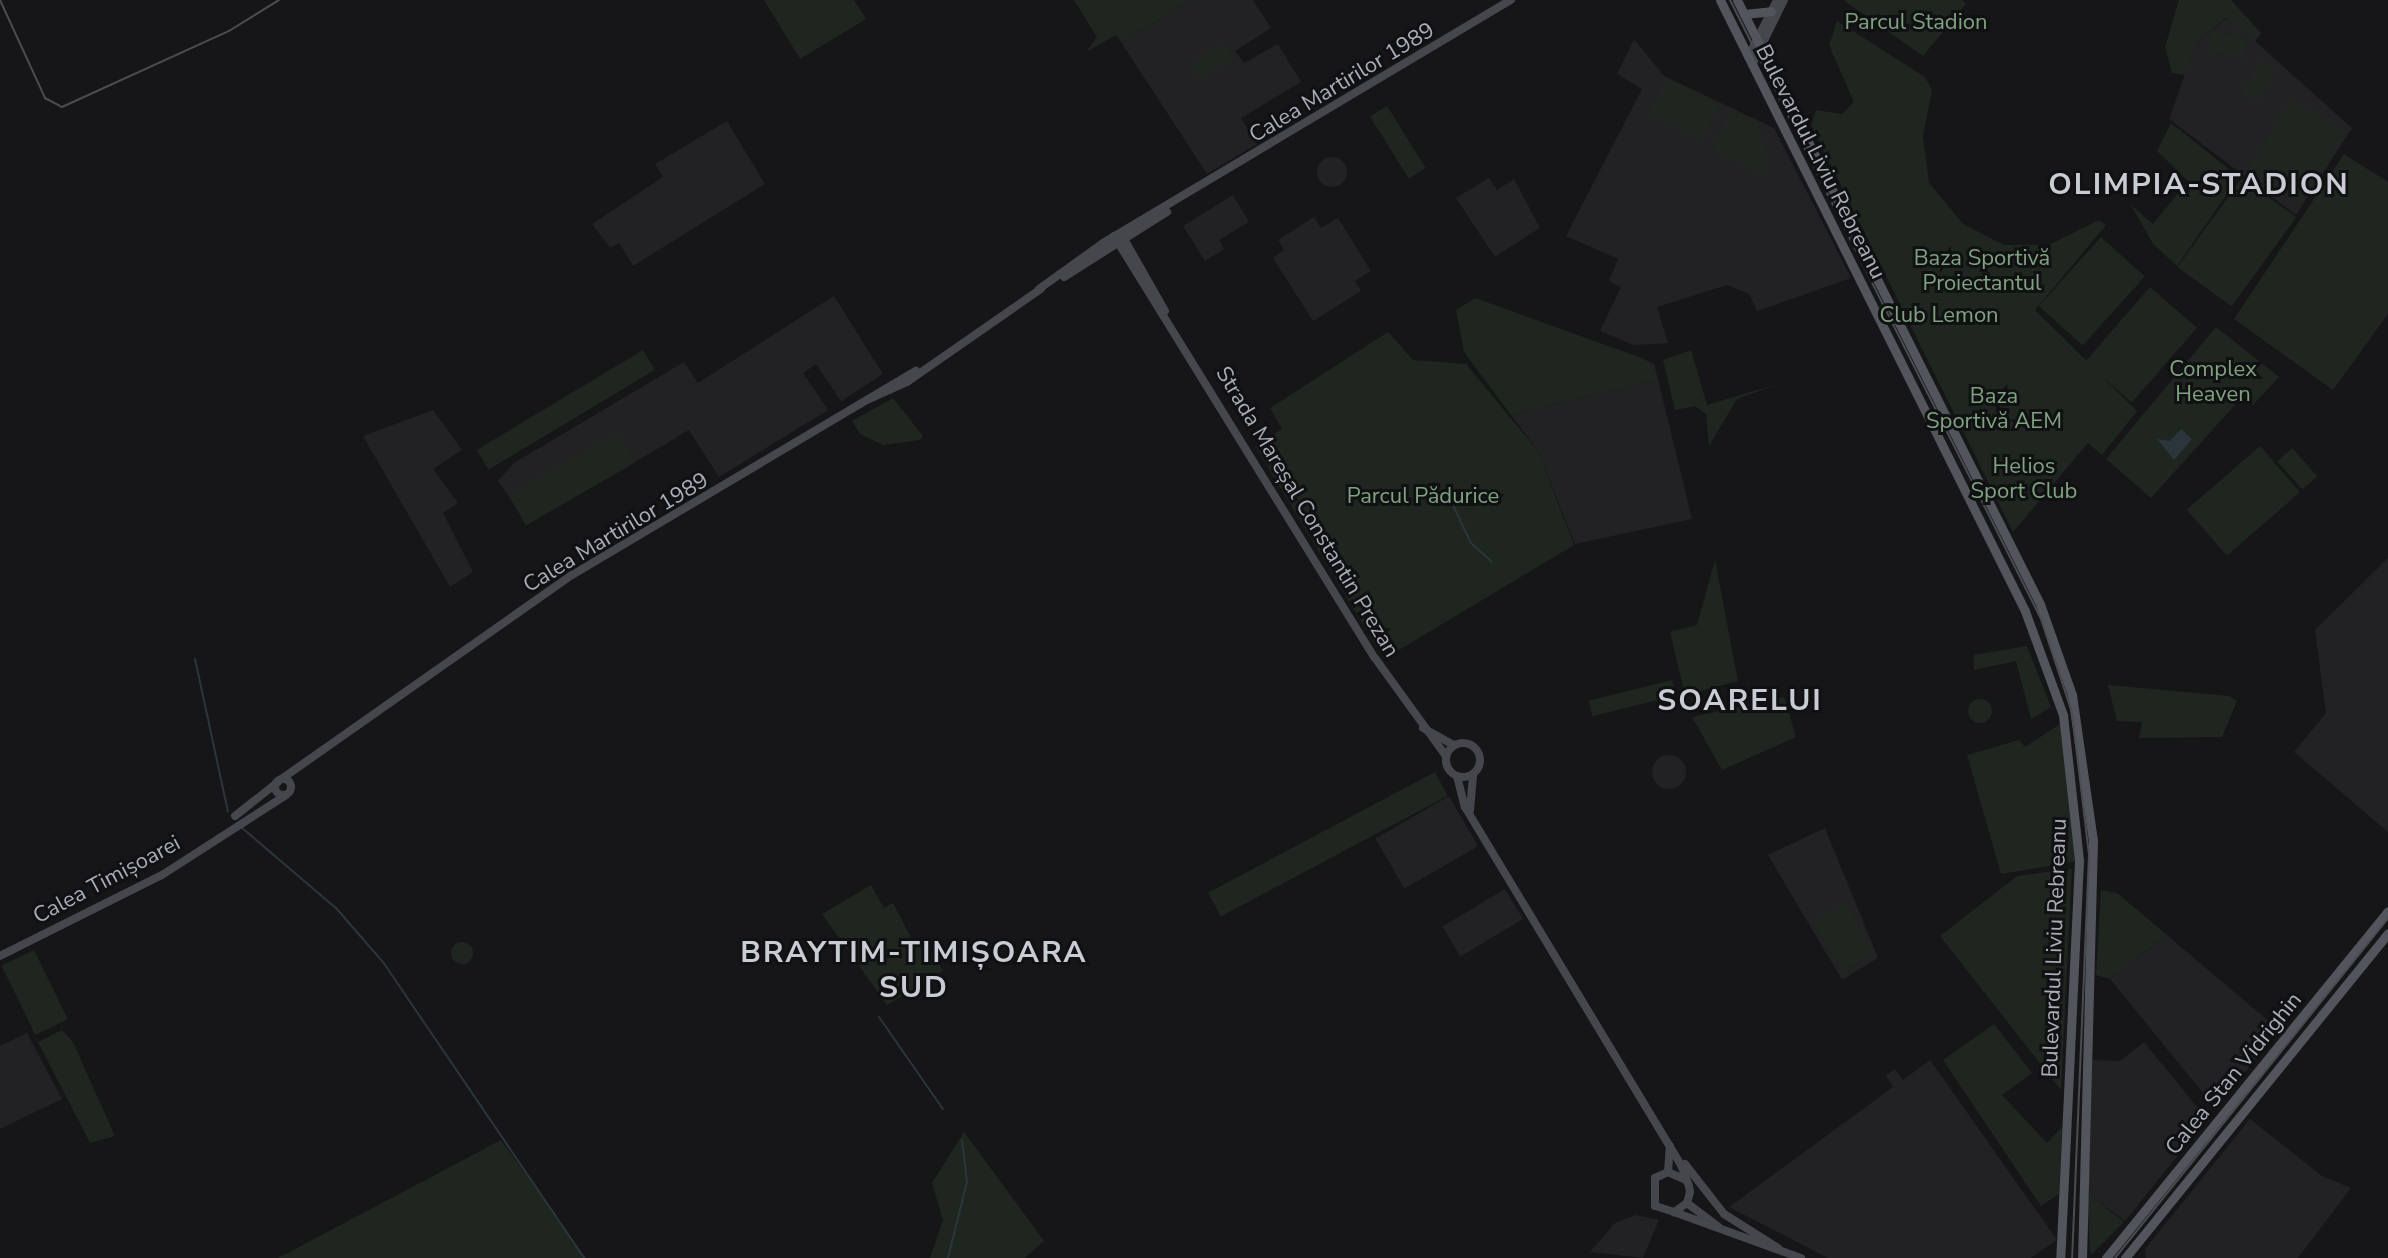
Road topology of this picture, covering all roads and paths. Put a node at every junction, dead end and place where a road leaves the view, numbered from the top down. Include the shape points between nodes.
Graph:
1 (1511, 0) edge
2 (1720, 0) edge
3 (1737, 0) edge
4 (1777, 0) edge
5 (1784, 0) edge
6 (1771, 11) junction
7 (1744, 14) junction
8 (1759, 43) junction
9 (1750, 61) junction
10 (1120, 238) junction
11 (1423, 728) junction
12 (1454, 745) junction
13 (1446, 756) junction
14 (308, 762) junction
15 (1473, 774) junction
16 (1457, 776) junction
17 (279, 781) junction
18 (288, 792) junction
19 (1470, 810) junction
20 (226, 826) junction
21 (2388, 911) edge
22 (2388, 933) edge
23 (0, 953) edge
24 (1670, 1143) junction
25 (1668, 1172) junction
26 (1686, 1180) junction
27 (1687, 1203) junction
28 (1674, 1212) junction
29 (1719, 1227) junction
30 (1778, 1248) junction
31 (1801, 1258) edge
32 (2060, 1258) edge
33 (2082, 1258) edge
34 (2106, 1258) edge
35 (2125, 1258) edge

1 - 10 main road, Calea Martirilor 1989
2 - 9 main road, Bulevardul Liviu Rebreanu
3 - 7 main road, Bulevardul Liviu Rebreanu
4 - 6 main road
5 - 8 main road
6 - 7 main road
6 - 8 main road
7 - 8 main road, Bulevardul Liviu Rebreanu
8 - 9 main road
8 - 33 main road, Bulevardul Liviu Rebreanu via 2040,604 2072,695 2093,840
9 - 32 main road, Bulevardul Liviu Rebreanu via 2025,611 2063,715 2079,861
10 - 11 main road, Strada Mareșal Constantin Prezan
10 - 14 main road, Calea Martirilor 1989 via 916,371 572,575
11 - 12 main road, Strada Mareșal Constantin Prezan
11 - 13 main road, Strada Mareșal Constantin Prezan
12 - 13 main road
12 - 15 main road, Strada Mareșal Constantin Prezan via 1478,751
13 - 16 main road, Strada Mareșal Constantin Prezan
14 - 17 main road, Calea Martirilor 1989
14 - 18 main road, Calea Martirilor 1989
15 - 16 main road
15 - 19 main road
16 - 19 main road
17 - 18 main road via 277,791
17 - 20 main road, Calea Martirilor 1989
18 - 20 main road, Calea Martirilor 1989
19 - 24 main road
20 - 23 main road, Calea Timișoarei via 162,875
21 - 34 main road, Calea Stan Vidrighin
22 - 35 main road, Calea Stan Vidrighin
24 - 25 main road
24 - 26 main road
24 - 30 main road via 1714,1205
25 - 26 main road
25 - 28 main road via 1655,1178 1650,1195 1662,1210
26 - 27 main road
27 - 28 main road
27 - 29 main road
28 - 29 main road
29 - 30 main road
30 - 31 main road

